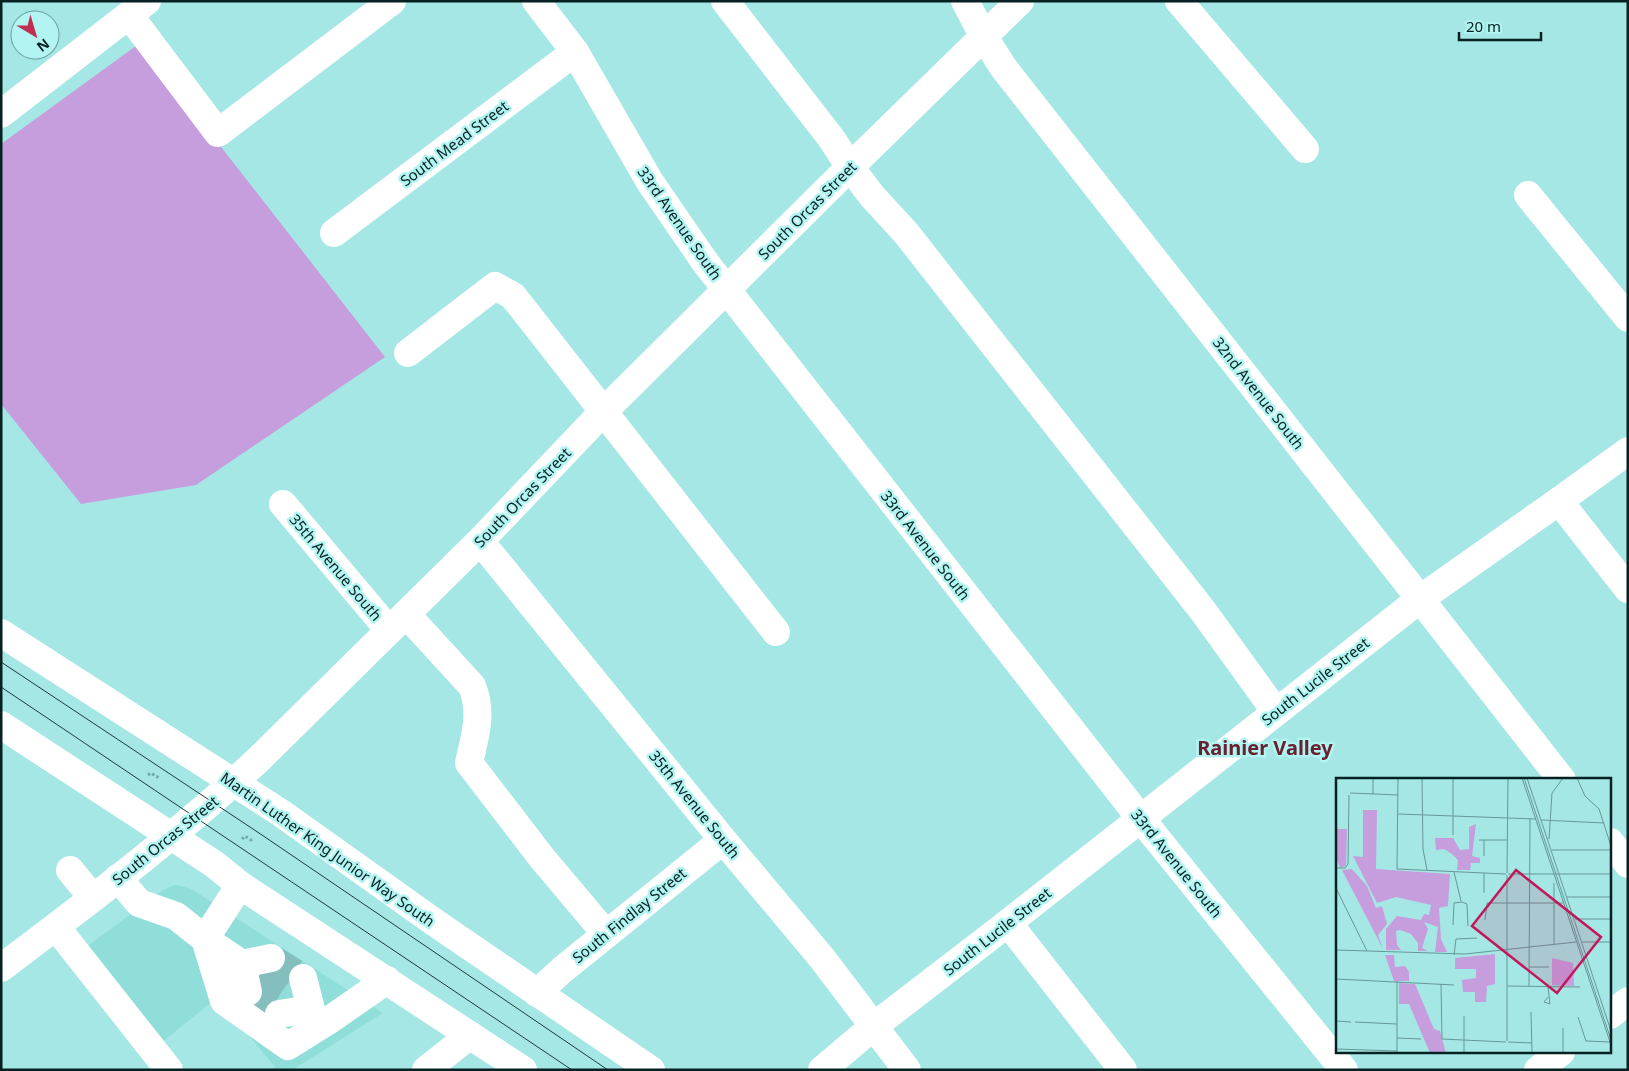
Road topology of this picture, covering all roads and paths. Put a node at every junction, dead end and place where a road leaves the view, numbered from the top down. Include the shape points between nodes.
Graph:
1 (392, 1) edge
2 (536, 1) edge
3 (725, 1) edge
4 (965, 1) edge
5 (1020, 1) edge
6 (1179, 1) edge
7 (138, 8) edge
8 (984, 37) junction
9 (575, 52) junction
10 (1, 114) edge
11 (1305, 149) dead end
12 (850, 167) junction
13 (1528, 195) dead end
14 (334, 233) dead end
15 (727, 290) junction
16 (1628, 318) edge
17 (408, 353) dead end
18 (603, 412) junction
19 (1628, 451) edge
20 (1559, 501) junction
21 (283, 504) dead end
22 (480, 541) junction
23 (1628, 589) edge
24 (1420, 599) junction
25 (397, 622) junction
26 (776, 632) dead end
27 (1, 633) edge
28 (1276, 712) junction
29 (1, 725) edge
30 (148, 775) dead end
31 (159, 775) dead end
32 (1560, 778) edge
33 (234, 782) junction
34 (1141, 819) junction
35 (171, 836) junction
36 (253, 838) dead end
37 (242, 839) dead end
38 (723, 840) junction
39 (1612, 844) edge
40 (1628, 864) edge
41 (70, 870) dead end
42 (118, 878) junction
43 (240, 885) junction
44 (93, 898) junction
45 (1008, 923) junction
46 (56, 926) junction
47 (606, 934) junction
48 (205, 939) junction
49 (1, 968) edge
50 (255, 972) tunnel mouth
51 (387, 980) junction
52 (537, 993) junction
53 (1628, 1002) edge
54 (1612, 1014) edge
55 (874, 1026) junction
56 (470, 1035) junction
57 (1558, 1054) edge
58 (1562, 1054) edge
59 (169, 1070) edge
60 (426, 1070) edge
61 (522, 1070) edge
62 (651, 1070) edge
63 (822, 1070) edge
64 (907, 1070) edge
65 (1123, 1070) edge
66 (1344, 1070) edge
67 (1538, 1070) edge
68 (1574, 1070) edge

1 - 7 street via 218,133
2 - 9 street, 33rd Avenue South
3 - 12 street
4 - 8 street, 32nd Avenue South
5 - 8 street, South Orcas Street
6 - 11 street
7 - 10 street
8 - 12 street, South Orcas Street
8 - 24 street, 32nd Avenue South via 1003,67
9 - 14 street, South Mead Street
9 - 15 street, 33rd Avenue South via 650,182
12 - 15 street, South Orcas Street
12 - 28 street via 906,233 1203,611
13 - 16 street
15 - 18 street, South Orcas Street
15 - 34 street, 33rd Avenue South
17 - 18 street via 494,286 513,296
18 - 22 street, South Orcas Street
18 - 26 street
19 - 20 street, South Lucile Street
20 - 23 street
20 - 24 street, South Lucile Street
21 - 25 street, 35th Avenue South
22 - 25 street, South Orcas Street
22 - 38 street, 35th Avenue South
24 - 28 street, South Lucile Street
24 - 32 street, 32nd Avenue South
25 - 33 street, South Orcas Street
25 - 47 street, 35th Avenue South via 472,686 478,713 469,763
27 - 33 street, Martin Luther King Junior Way South
28 - 34 street, South Lucile Street
29 - 35 street
30 - 31 path
33 - 35 street, South Orcas Street
33 - 52 street, Martin Luther King Junior Way South
34 - 45 street, South Lucile Street
34 - 66 street, 33rd Avenue South
35 - 42 street, South Orcas Street
35 - 43 street
36 - 37 path via 245,836
38 - 47 street, South Findlay Street
38 - 55 street, 35th Avenue South
39 - 40 street
41 - 44 street
42 - 44 street, South Orcas Street
42 - 48 street via 140,903 176,916
43 - 48 street
43 - 51 street
44 - 46 street, South Orcas Street
45 - 55 street, South Lucile Street
45 - 65 street
46 - 49 street, South Orcas Street
46 - 59 street
47 - 52 street, South Findlay Street
48 - 50 street
48 - 51 street via 224,1001 288,1046 303,1004
51 - 56 street
52 - 62 street, Martin Luther King Junior Way South
53 - 54 street
55 - 63 street, South Lucile Street
55 - 64 street, 35th Avenue South
56 - 60 street
56 - 61 street
57 - 67 street
58 - 68 street

